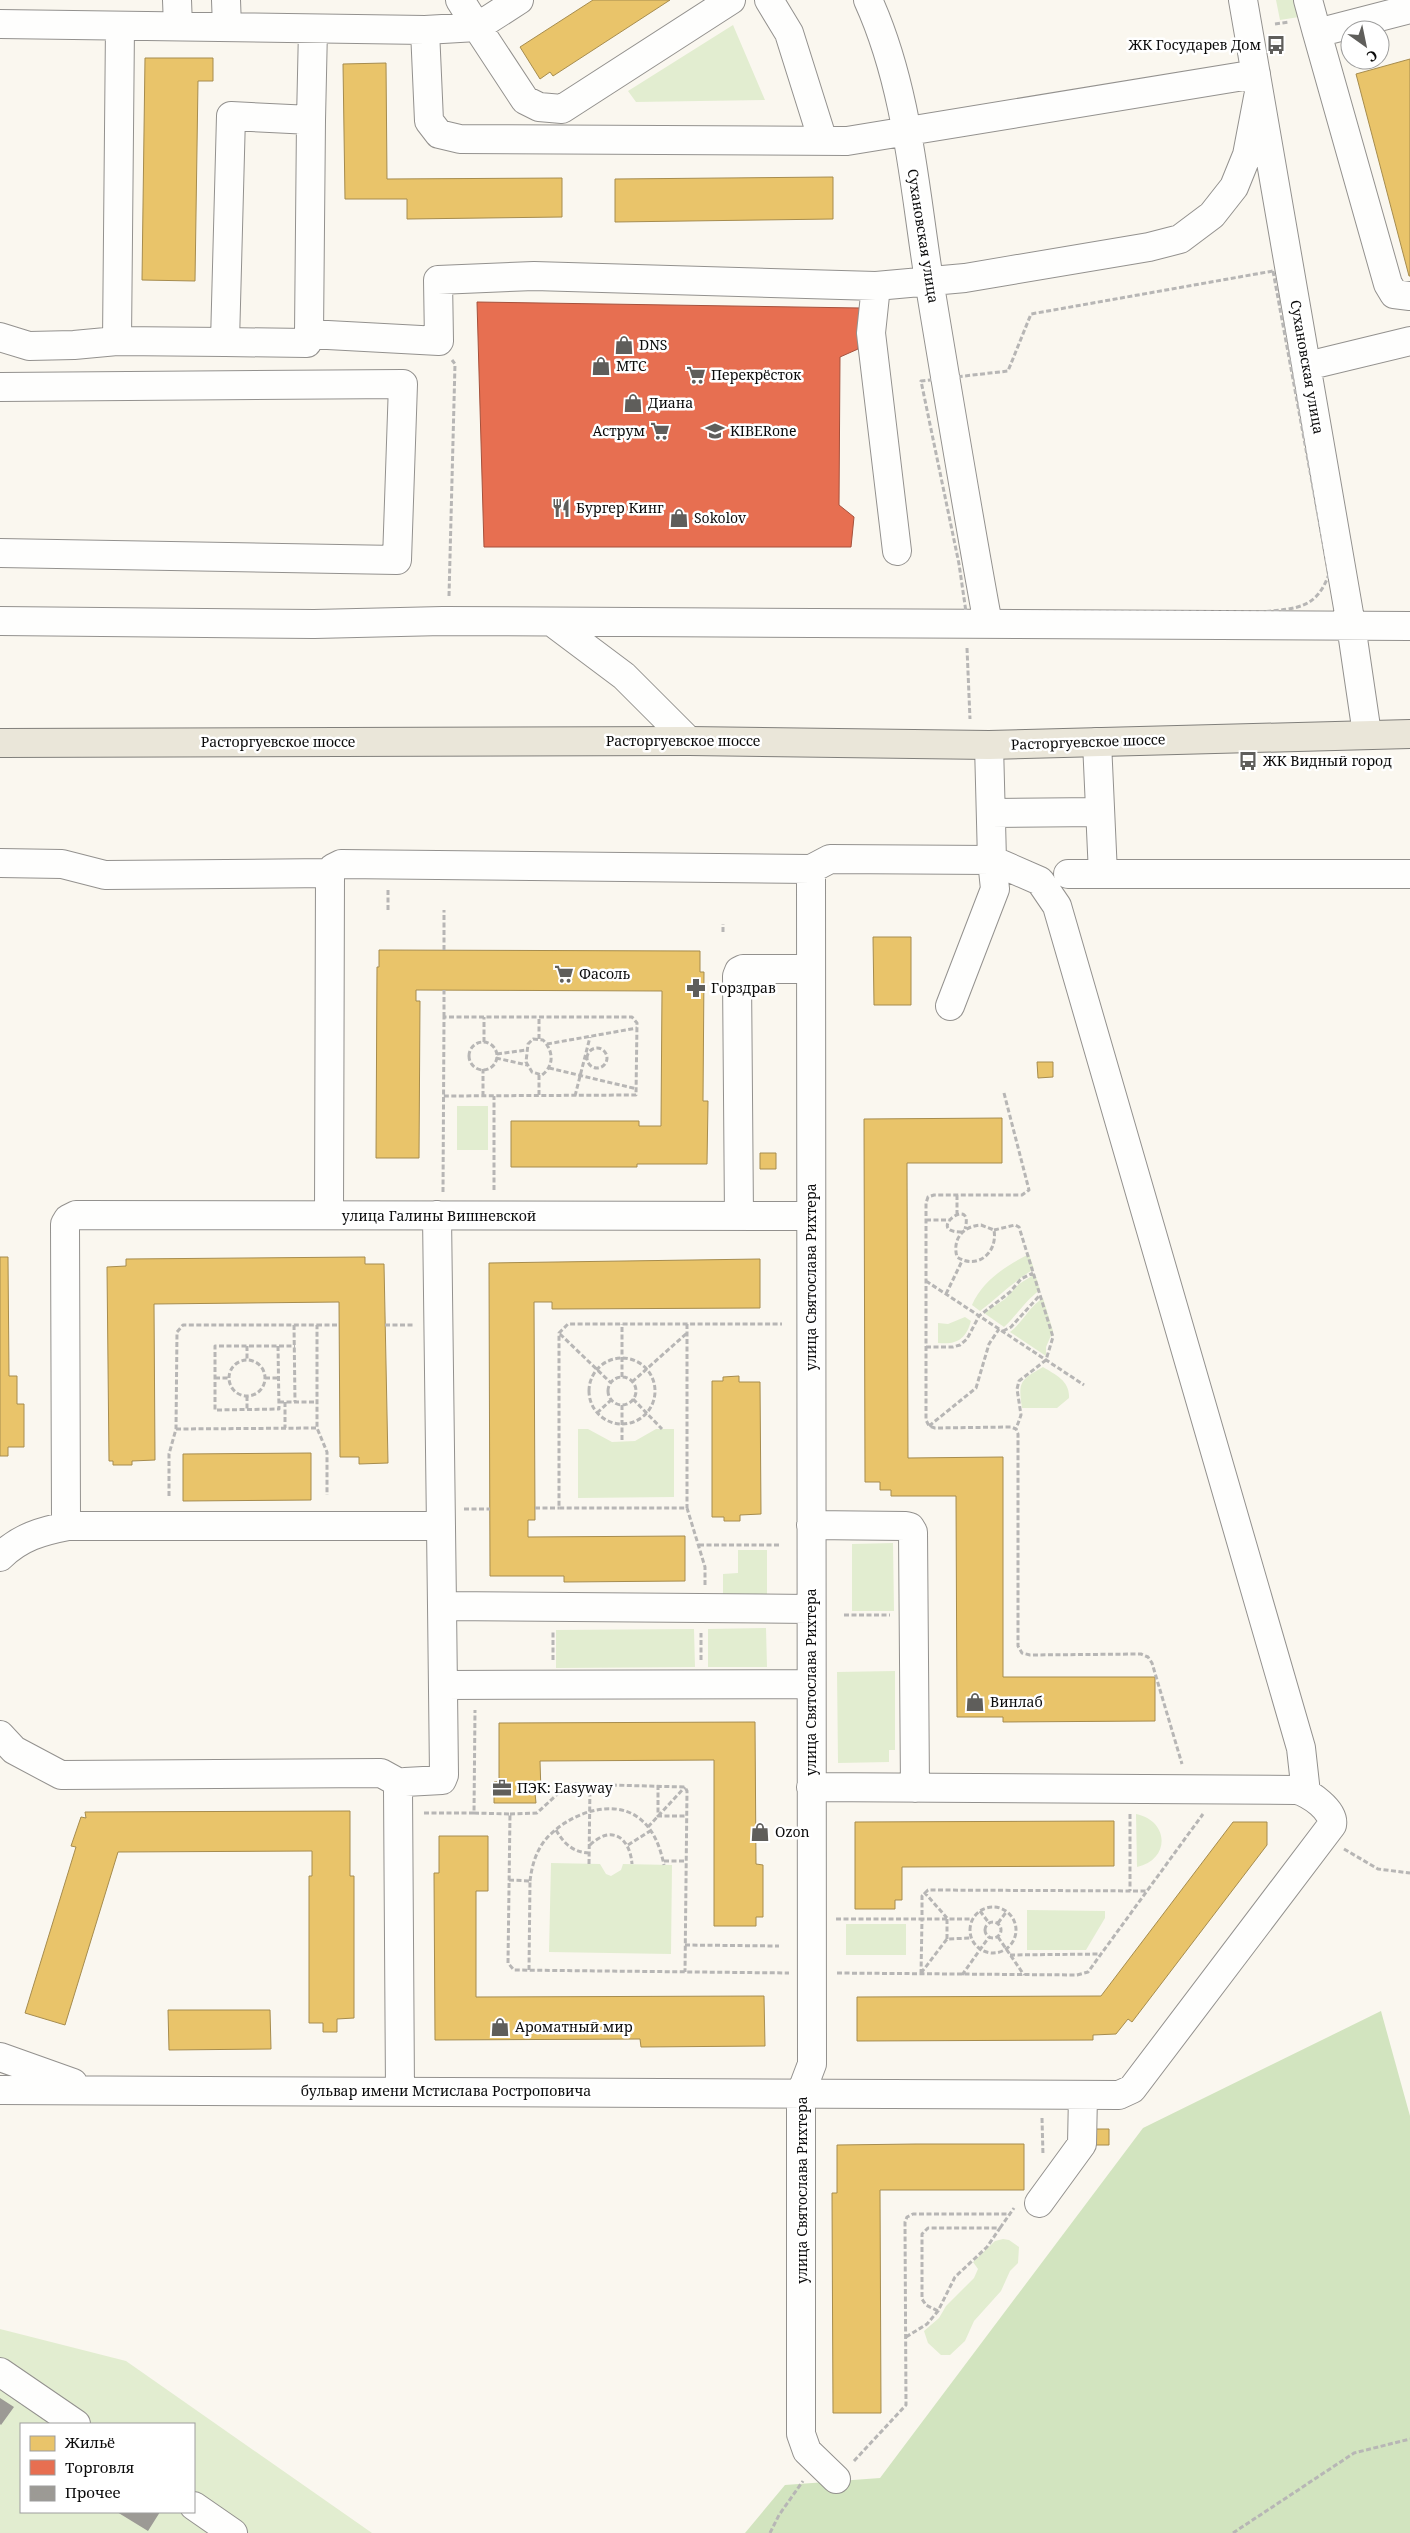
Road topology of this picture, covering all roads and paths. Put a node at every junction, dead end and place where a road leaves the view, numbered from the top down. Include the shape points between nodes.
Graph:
1 (226, 0) edge
2 (460, 0) edge
3 (519, 0) edge
4 (731, 0) edge
5 (769, 0) edge
6 (868, 0) edge
7 (1243, 0) edge
8 (1308, 0) edge
9 (1410, 10) edge
10 (178, 13) edge
11 (0, 24) edge
12 (120, 26) junction
13 (227, 27) junction
14 (477, 27) junction
15 (313, 29) junction
16 (425, 30) junction
17 (1317, 33) junction
18 (1258, 83) junction
19 (562, 109) junction
20 (311, 120) junction
21 (907, 131) junction
22 (557, 140) junction
23 (823, 141) junction
24 (929, 280) junction
25 (876, 286) junction
26 (1410, 296) edge
27 (309, 334) junction
28 (0, 337) edge
29 (117, 341) junction
30 (439, 341) junction
31 (1410, 341) edge
32 (225, 342) junction
33 (1307, 366) junction
34 (946, 378) junction
35 (0, 387) edge
36 (897, 551) dead end
37 (0, 553) edge
38 (449, 600) dead end
39 (987, 618) junction
40 (0, 621) edge
41 (552, 622) junction
42 (1351, 625) junction
43 (1410, 626) edge
44 (1367, 734) junction
45 (1410, 734) edge
46 (689, 741) junction
47 (1097, 742) junction
48 (0, 743) edge
49 (989, 745) junction
50 (1100, 812) junction
51 (991, 813) junction
52 (992, 860) junction
53 (0, 863) edge
54 (811, 869) junction
55 (330, 873) junction
56 (1068, 874) dead end
57 (1103, 874) junction
58 (1410, 874) edge
59 (444, 910) dead end
60 (723, 924) dead end
61 (723, 932) dead end
62 (444, 950) dead end
63 (811, 969) junction
64 (444, 990) dead end
65 (950, 1006) dead end
66 (444, 1017) junction
67 (484, 1017) junction
68 (539, 1017) junction
69 (637, 1028) junction
70 (590, 1036) junction
71 (539, 1039) junction
72 (484, 1042) junction
73 (547, 1044) junction
74 (526, 1050) junction
75 (496, 1056) junction
76 (587, 1058) junction
77 (528, 1065) junction
78 (549, 1068) junction
79 (484, 1069) junction
80 (539, 1075) junction
81 (582, 1076) junction
82 (637, 1089) junction
83 (1004, 1093) dead end
84 (444, 1096) junction
85 (483, 1096) junction
86 (494, 1096) junction
87 (539, 1096) junction
88 (575, 1096) junction
89 (957, 1195) junction
90 (494, 1196) dead end
91 (440, 1205) junction
92 (957, 1214) junction
93 (329, 1216) junction
94 (739, 1216) junction
95 (811, 1216) junction
96 (926, 1220) junction
97 (949, 1220) junction
98 (994, 1230) junction
99 (964, 1231) junction
100 (962, 1261) junction
101 (1033, 1273) junction
102 (926, 1280) junction
103 (946, 1294) junction
104 (1040, 1296) junction
105 (979, 1316) junction
106 (622, 1324) junction
107 (687, 1324) junction
108 (782, 1324) dead end
109 (294, 1325) junction
110 (317, 1325) junction
111 (339, 1325) dead end
112 (385, 1325) dead end
113 (414, 1325) dead end
114 (999, 1329) junction
115 (1003, 1332) junction
116 (559, 1333) junction
117 (687, 1333) junction
118 (247, 1346) junction
119 (278, 1346) junction
120 (295, 1346) junction
121 (926, 1347) junction
122 (622, 1358) junction
123 (247, 1360) junction
124 (1046, 1360) junction
125 (597, 1369) junction
126 (646, 1369) junction
127 (622, 1377) junction
128 (215, 1378) junction
129 (228, 1378) junction
130 (265, 1378) junction
131 (279, 1378) junction
132 (610, 1382) junction
133 (632, 1382) junction
134 (1084, 1385) dead end
135 (247, 1396) junction
136 (611, 1400) junction
137 (633, 1400) junction
138 (279, 1402) junction
139 (285, 1402) junction
140 (295, 1402) junction
141 (317, 1402) junction
142 (622, 1405) junction
143 (247, 1409) junction
144 (597, 1413) junction
145 (646, 1413) junction
146 (622, 1424) junction
147 (929, 1426) junction
148 (285, 1428) junction
149 (317, 1428) junction
150 (662, 1428) dead end
151 (176, 1429) junction
152 (1016, 1429) junction
153 (622, 1441) dead end
154 (169, 1496) dead end
155 (327, 1496) dead end
156 (535, 1508) dead end
157 (559, 1508) junction
158 (687, 1508) junction
159 (811, 1525) junction
160 (68, 1526) junction
161 (440, 1526) junction
162 (699, 1545) junction
163 (781, 1545) dead end
164 (0, 1556) edge
165 (704, 1594) dead end
166 (442, 1606) junction
167 (810, 1609) junction
168 (844, 1615) dead end
169 (913, 1615) junction
170 (811, 1684) junction
171 (442, 1685) junction
172 (0, 1735) edge
173 (401, 1784) junction
174 (590, 1784) junction
175 (658, 1785) junction
176 (685, 1787) junction
177 (811, 1787) junction
178 (915, 1788) junction
179 (1189, 1789) junction
180 (1306, 1793) junction
181 (1130, 1811) dead end
182 (590, 1812) junction
183 (510, 1814) dead end
184 (658, 1816) junction
185 (687, 1816) junction
186 (1332, 1825) junction
187 (649, 1829) junction
188 (556, 1830) junction
189 (590, 1845) junction
190 (628, 1845) junction
191 (589, 1853) junction
192 (686, 1861) junction
193 (589, 1864) dead end
194 (632, 1864) dead end
195 (1410, 1873) edge
196 (509, 1880) dead end
197 (530, 1881) junction
198 (1130, 1891) junction
199 (1148, 1891) dead end
200 (924, 1892) junction
201 (980, 1911) junction
202 (1007, 1911) junction
203 (829, 1919) dead end
204 (922, 1919) junction
205 (947, 1919) junction
206 (972, 1919) junction
207 (989, 1923) junction
208 (998, 1923) junction
209 (989, 1937) junction
210 (998, 1937) junction
211 (971, 1938) junction
212 (948, 1939) junction
213 (686, 1945) junction
214 (779, 1946) dead end
215 (980, 1949) junction
216 (1006, 1949) junction
217 (1010, 1954) junction
218 (1103, 1954) dead end
219 (529, 1970) dead end
220 (685, 1972) dead end
221 (962, 1975) dead end
222 (1024, 1975) dead end
223 (0, 2057) edge
224 (0, 2090) edge
225 (91, 2090) junction
226 (400, 2091) junction
227 (801, 2093) junction
228 (1083, 2095) junction
229 (1042, 2110) dead end
230 (1043, 2157) dead end
231 (1027, 2204) joint
232 (1011, 2214) junction
233 (1000, 2228) junction
234 (938, 2311) junction
235 (906, 2337) junction
236 (0, 2372) edge
237 (75, 2423) edge
238 (1410, 2439) edge
239 (807, 2451) junction
240 (836, 2479) joint
241 (195, 2507) edge
242 (233, 2533) edge
243 (770, 2533) edge
244 (1234, 2533) edge

1 - 13 street
2 - 14 street
3 - 14 street
4 - 19 street
5 - 23 street via 789,33
6 - 21 street, Сухановская улица via 883,32
7 - 18 street, Сухановская улица
8 - 17 street
9 - 17 street
10 - 12 street
10 - 13 street
11 - 12 street
12 - 29 street
13 - 15 street
14 - 16 street
14 - 19 street via 525,100 539,107
15 - 16 street
15 - 20 street
16 - 22 street via 429,121 439,134 460,139
17 - 26 street via 1388,284 1394,294
18 - 21 street
18 - 24 street via 1247,155 1234,187 1212,215 1180,239 1036,268
18 - 33 street, Сухановская улица
19 - 22 street
20 - 27 street
20 - 32 street via 231,116
21 - 23 street via 847,141
21 - 24 street, Сухановская улица
22 - 23 street
24 - 25 street
24 - 34 street, Сухановская улица
25 - 30 street via 534,276 438,280
25 - 36 street via 871,333
27 - 30 street
27 - 32 street via 307,343
28 - 29 street via 29,346
29 - 32 street
30 - 38 path via 454,364
31 - 33 street
33 - 42 street, Сухановская улица
34 - 39 street, Сухановская улица
34 - 39 path via 921,381 966,612
34 - 39 path via 1008,371 1031,314 1273,272 1329,574 1323,589 1312,602 1296,608 1262,612
35 - 37 street via 403,384 397,560
39 - 41 street
39 - 42 street
40 - 41 street
41 - 46 street via 624,676
42 - 43 street
42 - 44 street, Сухановская улица
44 - 45 main road, Расторгуевское шоссе
44 - 47 main road, Расторгуевское шоссе
46 - 48 main road, Расторгуевское шоссе
46 - 49 main road, Расторгуевское шоссе
47 - 49 main road, Расторгуевское шоссе
47 - 50 street
49 - 51 street
50 - 51 street
50 - 57 street
51 - 52 street
52 - 54 street via 830,859
52 - 65 street via 995,889
52 - 180 street via 1040,881 1057,906 1301,1748
53 - 55 street via 62,864 105,875
54 - 55 street via 340,864
54 - 63 street, улица Святослава Рихтера
55 - 93 street
56 - 57 street
57 - 58 street
59 - 62 path
60 - 61 path
63 - 94 street via 743,969 737,976
63 - 95 street, улица Святослава Рихтера
64 - 66 path
66 - 67 path
66 - 84 path
67 - 68 path
67 - 72 path
68 - 69 path via 632,1017
68 - 71 path
69 - 70 path
69 - 82 path
70 - 73 path
70 - 76 path
71 - 73 path
71 - 74 path via 533,1039
72 - 75 path via 492,1045
72 - 79 path via 475,1045 469,1055 474,1066
73 - 78 path via 552,1057
74 - 75 path
74 - 77 path
75 - 77 path
75 - 79 path via 492,1067
76 - 76 path via 592,1067 597,1068 606,1064 607,1059 603,1050 598,1049 589,1053
76 - 81 path
77 - 80 path
78 - 80 path
78 - 81 path
79 - 85 path
80 - 87 path
81 - 82 path
81 - 88 path
82 - 88 path via 631,1096
83 - 89 path via 1029,1190 1022,1195
84 - 85 path
84 - 91 path
85 - 86 path
86 - 87 path
86 - 90 path
87 - 88 path
89 - 92 path
89 - 96 path via 928,1198
91 - 93 street, улица Галины Вишневской
91 - 94 street, улица Галины Вишневской
91 - 161 street
92 - 97 path
92 - 99 path via 965,1217
93 - 160 street, улица Галины Вишневской via 76,1215 68,1219 65,1224
94 - 95 street, улица Галины Вишневской
95 - 159 street, улица Святослава Рихтера
96 - 97 path
96 - 102 path
97 - 99 path via 950,1229
98 - 99 path via 981,1225
98 - 100 path via 995,1244 988,1255 976,1262
98 - 101 path via 1014,1225 1019,1227
99 - 100 path via 958,1238 955,1251 956,1257
100 - 103 path
101 - 104 path
101 - 105 path via 1021,1279
102 - 103 path
102 - 121 path
103 - 105 path
104 - 115 path
104 - 124 path via 1053,1337
105 - 114 path
105 - 121 path via 960,1345
106 - 107 path
106 - 116 path via 568,1324
106 - 122 path
107 - 108 path
107 - 117 path
109 - 110 path
109 - 120 path
109 - 151 path via 183,1325 179,1328 176,1332
110 - 111 path
110 - 141 path
112 - 113 path
114 - 115 path
114 - 147 path via 990,1344 976,1388
115 - 124 path
116 - 125 path
116 - 157 path
117 - 126 path
117 - 158 path
118 - 119 path
118 - 123 path
118 - 128 path via 215,1346
119 - 120 path
119 - 131 path
120 - 140 path
121 - 147 path via 926,1420
122 - 125 path via 613,1358
122 - 126 path via 642,1364
122 - 127 path
123 - 129 path via 235,1364
123 - 130 path via 264,1370
124 - 134 path
124 - 152 path via 1019,1381 1021,1415
125 - 132 path
125 - 144 path via 591,1377 588,1392
126 - 133 path
126 - 145 path via 652,1375 655,1390
127 - 132 path
127 - 133 path
128 - 129 path
128 - 143 path via 215,1410
129 - 135 path via 235,1393
130 - 131 path
130 - 135 path via 264,1386 258,1392
131 - 138 path
132 - 136 path via 607,1391
133 - 137 path via 636,1390
135 - 143 path
136 - 142 path
136 - 144 path
137 - 142 path
137 - 145 path
138 - 139 path
138 - 143 path via 279,1409
139 - 140 path
139 - 148 path
140 - 141 path
141 - 149 path
142 - 146 path
144 - 146 path via 601,1418
145 - 146 path via 630,1424
145 - 150 path
146 - 153 path
147 - 152 path
148 - 149 path
148 - 151 path
149 - 155 path via 327,1452
151 - 154 path via 169,1454
152 - 179 path via 1018,1646 1022,1653 1030,1655 1141,1654 1148,1657
156 - 157 path
157 - 158 path
158 - 162 path
159 - 167 street, улица Святослава Рихтера
159 - 169 street via 910,1527
160 - 161 street
160 - 164 street via 39,1531 12,1545
161 - 166 street
162 - 163 path
162 - 165 path via 705,1567
166 - 167 street
166 - 171 street
167 - 170 street, улица Святослава Рихтера
168 - 169 path
169 - 178 street
170 - 171 street
170 - 177 street, улица Святослава Рихтера
171 - 173 street via 442,1780
172 - 173 street via 14,1750 61,1775 381,1773
173 - 226 street via 398,1789
174 - 175 path
174 - 182 path
174 - 183 path via 568,1786 537,1813
175 - 176 path
175 - 184 path
176 - 184 path
176 - 185 path
177 - 178 street
177 - 227 street, улица Святослава Рихтера via 812,2069
178 - 179 street
179 - 180 street via 1296,1790
180 - 186 street via 1330,1814
181 - 198 path
182 - 187 path via 622,1811 636,1816
182 - 188 path via 572,1818
182 - 189 path
184 - 185 path
184 - 187 path
185 - 192 path
186 - 195 path via 1341,1847 1378,1869
186 - 228 street, бульвар имени Мстислава Ростроповича via 1132,2089 1119,2095
187 - 190 path
187 - 192 path via 664,1863
188 - 191 path via 572,1849
188 - 197 path via 538,1852 532,1864
189 - 190 path via 605,1835 617,1836
189 - 191 path
190 - 194 path
191 - 193 path
192 - 213 path
196 - 197 path
197 - 219 path
198 - 199 path
198 - 200 path
200 - 204 path
200 - 205 path
201 - 202 path via 997,1906
201 - 206 path
201 - 207 path
202 - 208 path
202 - 216 path via 1014,1919 1016,1929 1014,1939
203 - 204 path
204 - 205 path
204 - 212 path via 920,1974
205 - 206 path
205 - 212 path
206 - 211 path
207 - 208 path
207 - 209 path via 985,1929
208 - 210 path via 1002,1930
209 - 210 path
209 - 215 path
210 - 216 path
211 - 212 path
211 - 215 path
213 - 214 path
213 - 220 path
215 - 216 path via 988,1953
215 - 221 path
216 - 217 path
217 - 218 path
217 - 222 path
223 - 225 street
224 - 225 street, бульвар имени Мстислава Ростроповича
225 - 226 street, бульвар имени Мстислава Ростроповича
226 - 227 street, бульвар имени Мстислава Ростроповича
227 - 228 street, бульвар имени Мстислава Ростроповича
227 - 239 street, улица Святослава Рихтера via 801,2434
228 - 231 street via 1082,2144
229 - 230 path
231 - 232 path
232 - 233 path
232 - 235 path via 913,2214 907,2217 904,2222
233 - 234 path via 987,2247 954,2277
233 - 234 path via 928,2228 924,2231 922,2298 926,2305
234 - 235 path via 927,2324
235 - 240 path via 906,2405
236 - 237 street
238 - 244 path via 1354,2453
239 - 240 street
239 - 243 path via 805,2478
241 - 242 street

